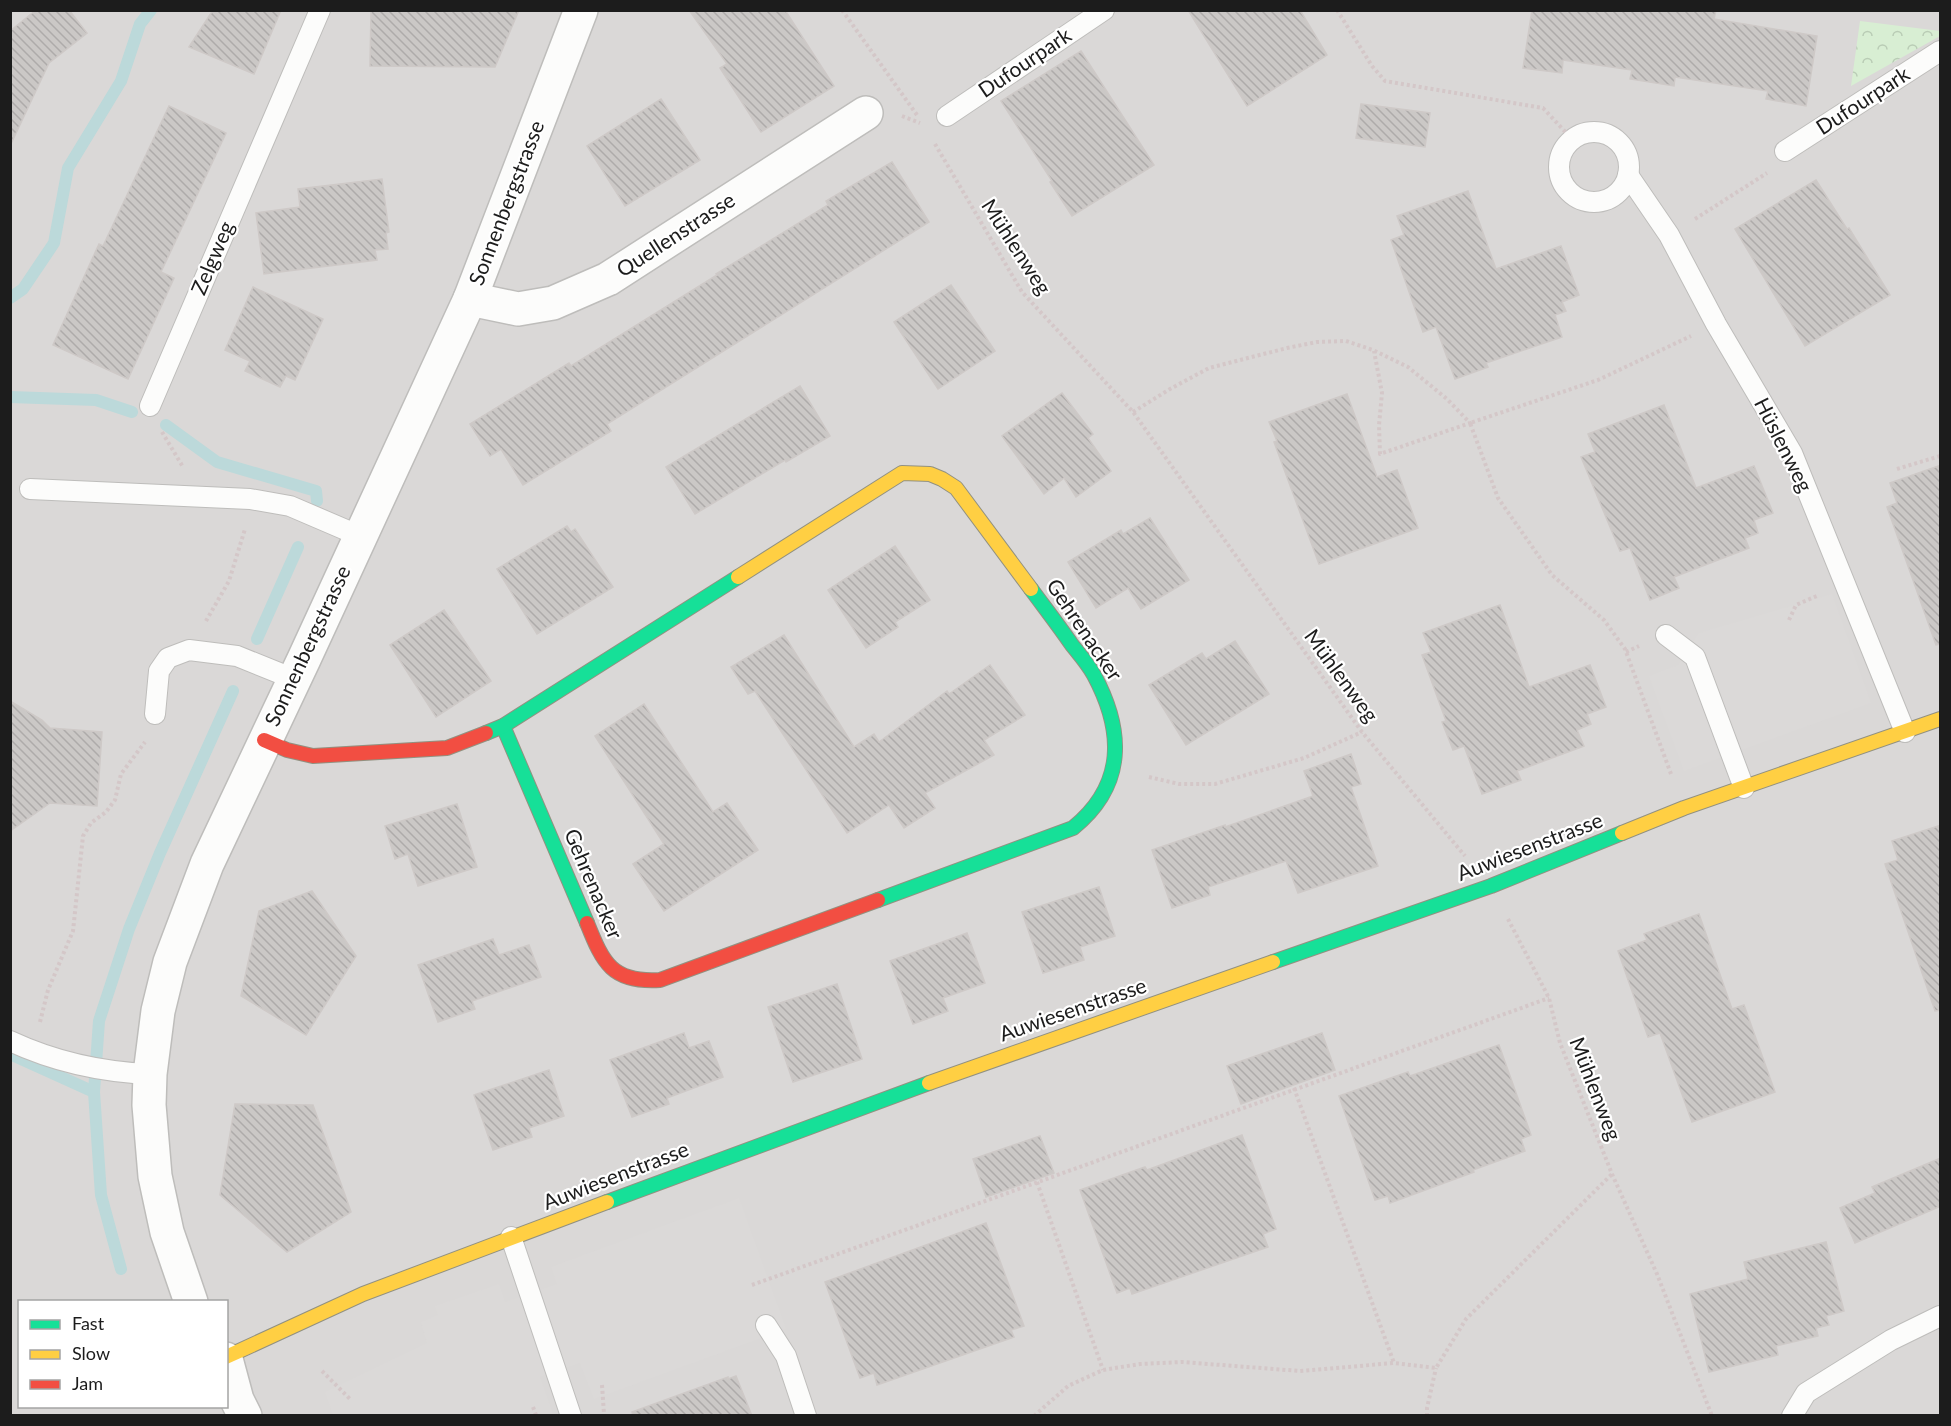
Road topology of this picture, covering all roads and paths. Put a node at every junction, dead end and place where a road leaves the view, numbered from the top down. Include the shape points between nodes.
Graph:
1 (320, 10) edge
2 (581, 10) edge
3 (842, 10) edge
4 (1104, 10) edge
5 (1337, 10) edge
6 (1941, 51) edge
7 (866, 113) joint
8 (947, 116) joint
9 (924, 125) junction
10 (1572, 139) junction
11 (1785, 151) joint
12 (1628, 175) junction
13 (1669, 235) junction
14 (470, 299) junction
15 (1716, 324) junction
16 (1374, 351) junction
17 (150, 406) joint
18 (1133, 412) junction
19 (1470, 423) junction
20 (1941, 456) edge
21 (1897, 470) dead end
22 (30, 489) dead end
23 (202, 497) junction
24 (250, 499) junction
25 (360, 536) junction
26 (1841, 574) junction
27 (1789, 620) dead end
28 (1666, 635) dead end
29 (189, 650) junction
30 (294, 680) junction
31 (155, 714) joint
32 (1941, 719) edge
33 (503, 726) junction
34 (1362, 732) junction
35 (1905, 732) junction
36 (264, 740) junction
37 (1114, 767) junction
38 (1672, 778) dead end
39 (1744, 788) junction
40 (1491, 886) junction
41 (1549, 998) junction
42 (10, 1041) edge
43 (33, 1052) junction
44 (150, 1074) junction
45 (1294, 1088) junction
46 (1612, 1174) junction
47 (1037, 1182) junction
48 (511, 1238) junction
49 (752, 1285) dead end
50 (190, 1300) edge
51 (1941, 1316) edge
52 (766, 1325) dead end
53 (228, 1357) edge
54 (1394, 1363) junction
55 (228, 1366) edge
56 (1436, 1368) junction
57 (1103, 1370) junction
58 (322, 1371) dead end
59 (602, 1385) dead end
60 (351, 1399) dead end
61 (533, 1407) dead end
62 (245, 1416) edge
63 (536, 1416) edge
64 (571, 1416) edge
65 (604, 1416) edge
66 (806, 1416) edge
67 (1034, 1416) edge
68 (1427, 1416) edge
69 (1712, 1416) edge
70 (1792, 1416) edge

1 - 17 lane, Zelgweg
2 - 14 street, Sonnenbergstrasse
3 - 9 path, Mühlenweg
4 - 8 lane, Dufourpark
5 - 10 path via 1385,81 1543,108
6 - 11 lane, Dufourpark
7 - 9 path via 885,110
7 - 14 street, Quellenstrasse via 608,279 553,303 518,309
8 - 9 path
9 - 18 path, Mühlenweg via 1022,292
10 - 12 lane via 1595,131 1617,140 1629,161
10 - 12 lane via 1559,157 1558,168 1560,179 1574,196 1584,201 1606,200 1624,185
11 - 13 path via 1782,163
12 - 13 lane, Hüslenweg
13 - 15 lane, Hüslenweg
14 - 25 street, Sonnenbergstrasse
15 - 19 path via 1598,380
15 - 26 lane, Hüslenweg via 1792,453
16 - 18 path via 1346,341 1317,342 1254,355 1209,368
16 - 19 path via 1408,367
16 - 19 path via 1382,393 1380,454
17 - 23 path via 151,420 172,446
18 - 34 path, Mühlenweg
19 - 38 path via 1498,498 1552,575 1604,620 1625,649
20 - 21 path
22 - 23 lane
23 - 24 lane
24 - 25 lane via 290,506
24 - 29 path via 229,581
25 - 30 street, Sonnenbergstrasse
26 - 27 path via 1823,593 1796,605
26 - 35 lane, Hüslenweg
28 - 39 lane via 1695,657
29 - 30 lane via 237,656
29 - 31 lane via 168,658 159,671
30 - 36 street, Sonnenbergstrasse
31 - 43 path via 152,735 121,774 115,800 83,836 73,931 48,990
32 - 35 street, Auwiesenstrasse
33 - 36 street, Gehrenacker via 447,748 401,752 313,756
33 - 37 street, Gehrenacker via 600,955 618,974 640,982 660,980 1072,828 1100,801
33 - 37 street, Gehrenacker via 902,473 924,471 942,477 956,488 1093,673 1110,709
34 - 37 path via 1304,758 1215,784 1179,784
34 - 40 path, Mühlenweg
35 - 39 street, Auwiesenstrasse
36 - 44 street, Sonnenbergstrasse via 207,864 170,962
39 - 40 street, Auwiesenstrasse via 1684,808
40 - 41 path, Mühlenweg
40 - 48 street, Auwiesenstrasse via 865,1105
41 - 45 path
41 - 46 path, Mühlenweg via 1560,1043
42 - 43 lane
43 - 44 lane via 73,1065
44 - 50 street, Sonnenbergstrasse via 155,1176 167,1232
45 - 47 path
45 - 54 path
46 - 56 path via 1466,1319
46 - 69 path, Mühlenweg via 1657,1274
47 - 49 path
47 - 57 path
48 - 53 street, Auwiesenstrasse via 363,1294
48 - 64 lane
51 - 70 lane via 1891,1340 1806,1393
52 - 66 lane via 786,1356
54 - 56 path
54 - 57 path via 1300,1371 1182,1362
55 - 62 street
56 - 68 path
57 - 67 path via 1068,1386
58 - 60 path
59 - 65 path
61 - 63 path

